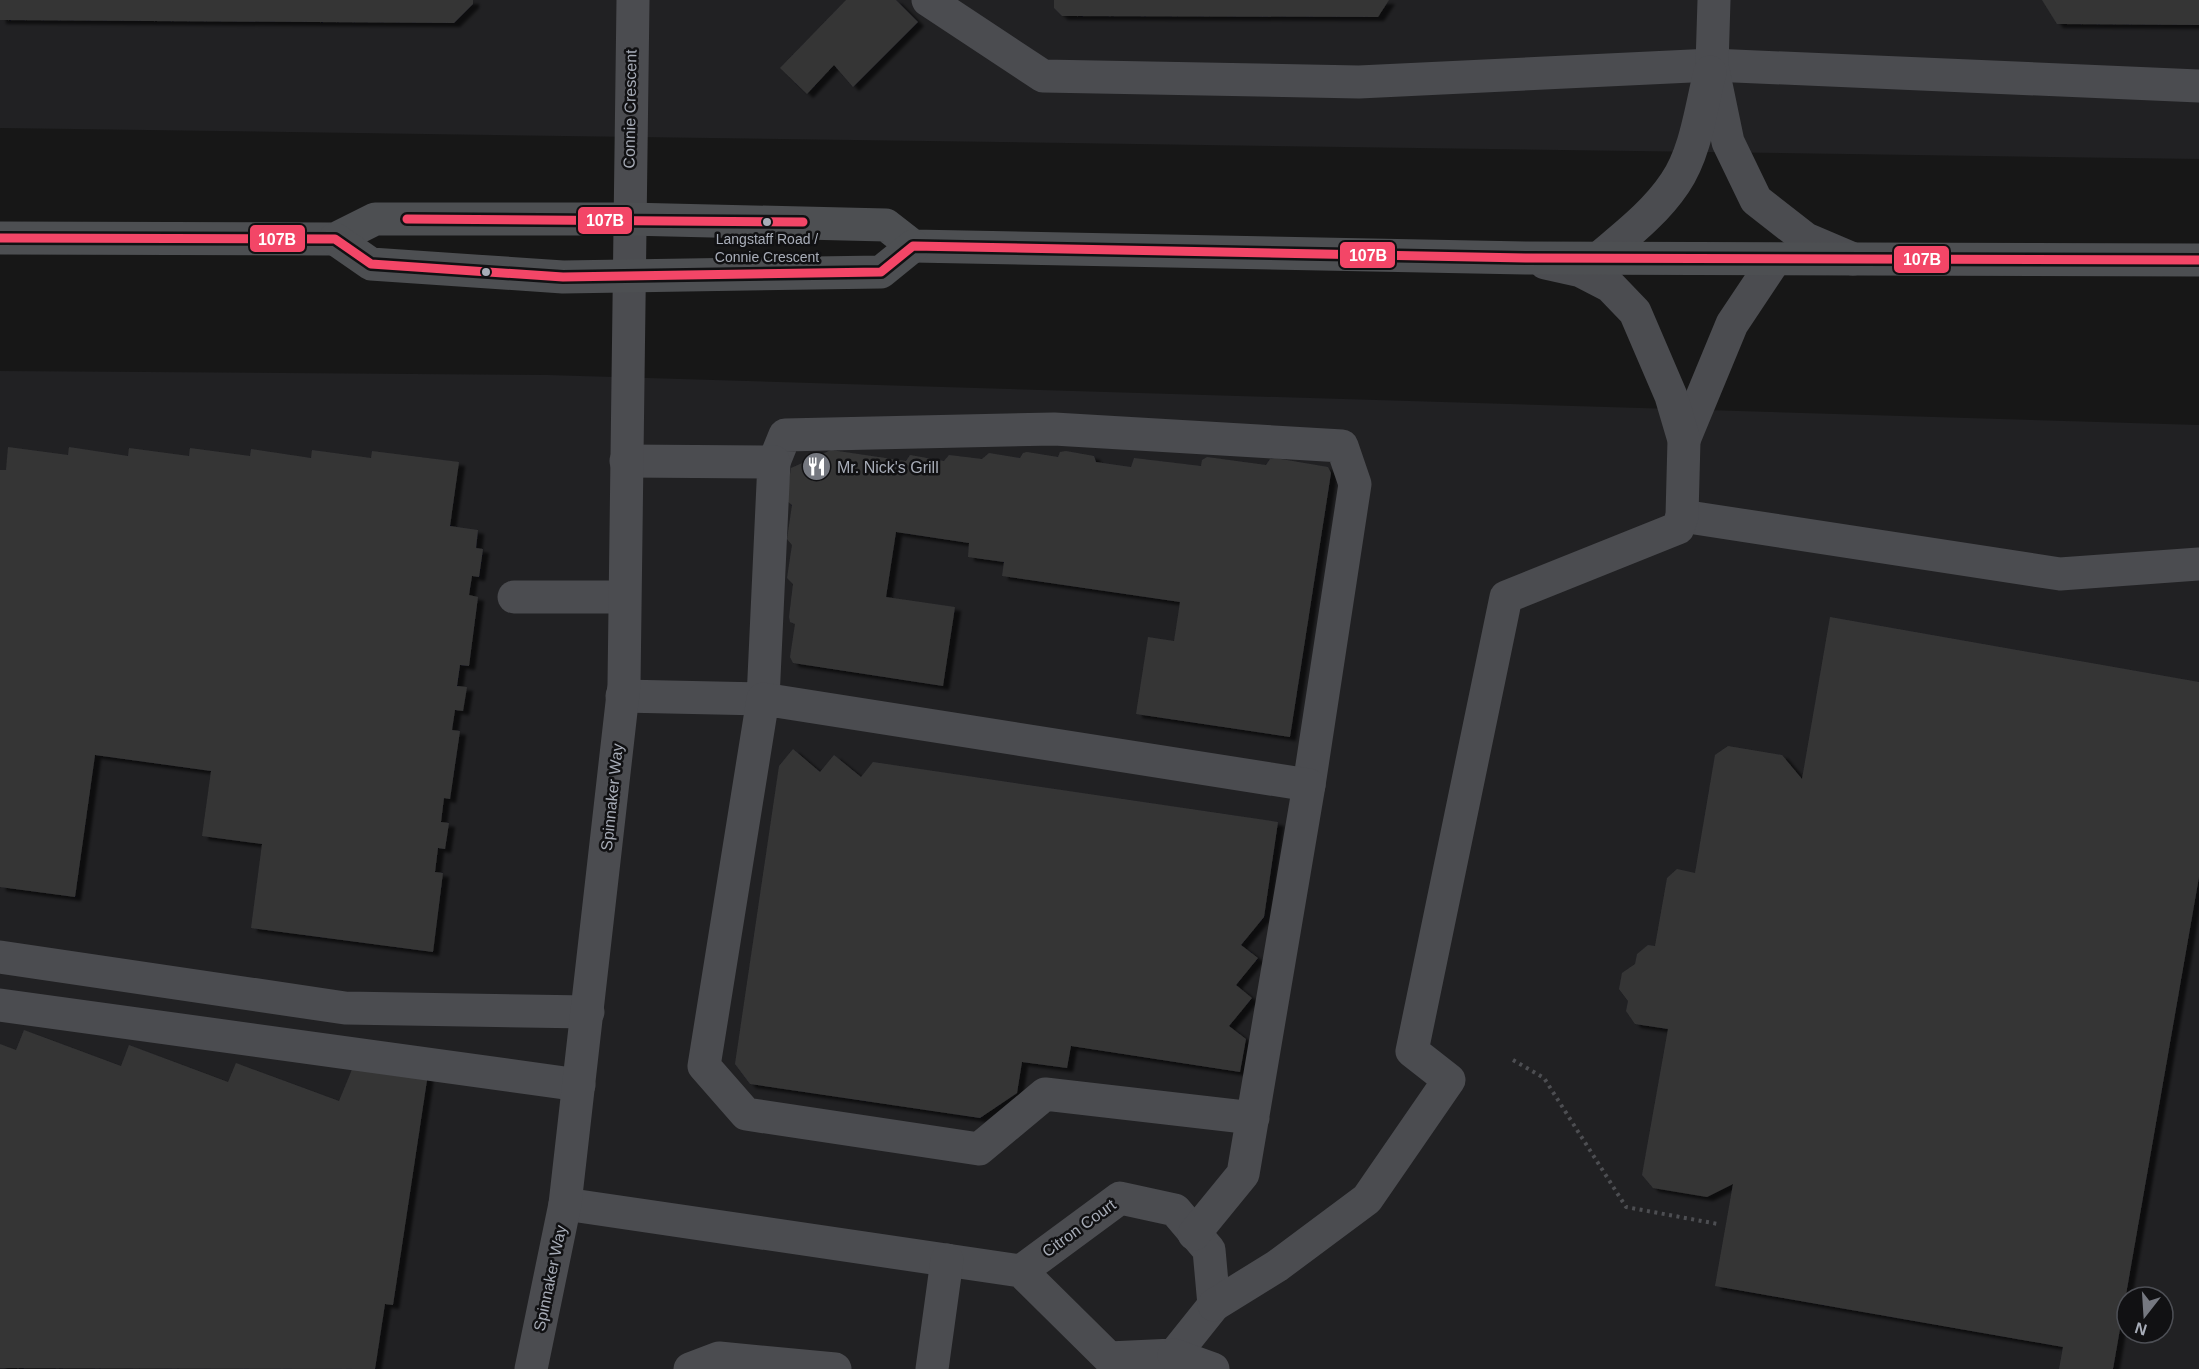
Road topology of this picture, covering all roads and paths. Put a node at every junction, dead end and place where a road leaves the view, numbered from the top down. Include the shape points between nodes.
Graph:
1 (633, 0) edge
2 (928, 0) edge
3 (1714, 0) edge
4 (1712, 65) junction
5 (2199, 86) edge
6 (628, 219) junction
7 (0, 238) edge
8 (335, 239) junction
9 (913, 246) junction
10 (1525, 258) junction
11 (1599, 258) junction
12 (1853, 259) junction
13 (2199, 260) edge
14 (1774, 261) junction
15 (627, 278) junction
16 (1684, 440) junction
17 (626, 461) junction
18 (774, 462) junction
19 (1682, 516) junction
20 (2199, 564) edge
21 (514, 597) dead end
22 (624, 597) junction
23 (622, 696) junction
24 (763, 699) junction
25 (1309, 785) junction
26 (0, 957) edge
27 (0, 1005) edge
28 (588, 1012) junction
29 (1513, 1060) dead end
30 (579, 1085) junction
31 (1253, 1118) junction
32 (565, 1204) junction
33 (1718, 1224) dead end
34 (1194, 1234) junction
35 (947, 1260) junction
36 (1021, 1271) junction
37 (1214, 1305) junction
38 (1174, 1355) junction
39 (531, 1369) edge
40 (690, 1369) edge
41 (835, 1369) edge
42 (932, 1369) edge
43 (1213, 1369) edge

1 - 6 street, Connie Crescent
2 - 4 street via 1043,76 1359,82
3 - 4 street
4 - 5 street
4 - 11 street via 1690,149 1676,182 1649,215
4 - 12 street via 1728,142 1756,200 1806,239
6 - 8 main road via 375,219
6 - 9 main road via 886,225
6 - 15 street, Spinnaker Way
7 - 8 main road
8 - 15 main road via 371,264
9 - 10 main road
9 - 15 main road via 881,272
10 - 11 main road
10 - 16 street via 1581,271 1610,286 1635,312 1671,396
11 - 14 main road
12 - 13 main road
12 - 14 main road
14 - 16 street via 1732,324
15 - 17 street, Spinnaker Way
16 - 19 street
17 - 18 street
17 - 22 street, Spinnaker Way
18 - 24 street
18 - 25 street via 785,435 1054,429 1342,446 1354,484
19 - 20 street via 2060,574
19 - 37 street via 1678,528 1506,597 1412,1051 1449,1080 1367,1199 1277,1266
21 - 22 street
22 - 23 street, Spinnaker Way
23 - 24 street
23 - 28 street, Spinnaker Way
24 - 25 street
24 - 31 street via 704,1066 746,1114 979,1149 1045,1094
25 - 31 street
26 - 28 street via 345,1008
27 - 30 street
28 - 30 street, Spinnaker Way
29 - 33 path via 1544,1078 1626,1206
30 - 32 street, Spinnaker Way
31 - 34 street via 1244,1174
32 - 35 street
32 - 39 street, Spinnaker Way
34 - 36 street, Citron Court via 1175,1210 1120,1198
34 - 37 street, Citron Court via 1209,1250
35 - 36 street
35 - 42 street
36 - 38 street via 1110,1358
37 - 38 street
38 - 43 street
40 - 41 street via 719,1358

